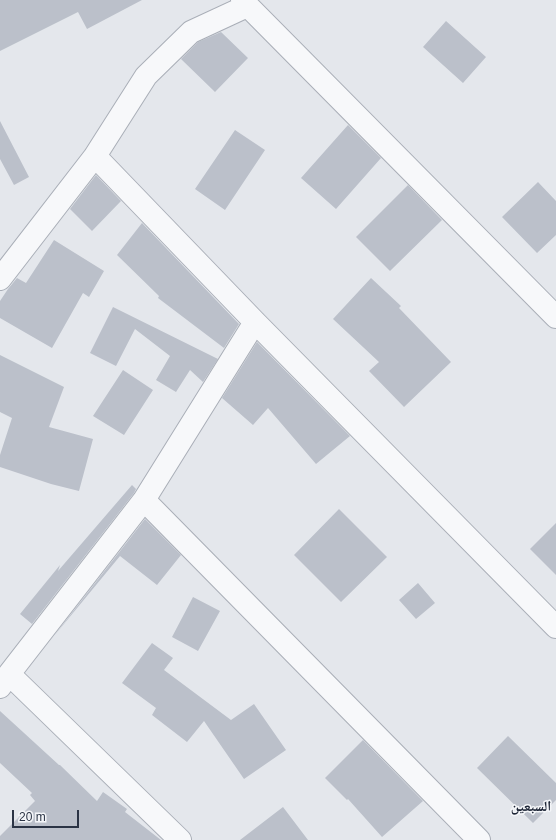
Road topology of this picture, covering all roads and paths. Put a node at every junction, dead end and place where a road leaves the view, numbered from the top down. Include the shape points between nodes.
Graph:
1 (245, 3) edge
2 (95, 156) junction
3 (0, 279) edge
4 (556, 317) edge
5 (255, 322) junction
6 (144, 500) junction
7 (556, 627) edge
8 (5, 680) edge
9 (180, 840) edge
10 (479, 840) edge

1 - 2 street via 191,32 146,76
1 - 4 street
2 - 3 street
2 - 5 street
5 - 6 street
5 - 7 street
6 - 8 street
6 - 10 street
8 - 9 street

